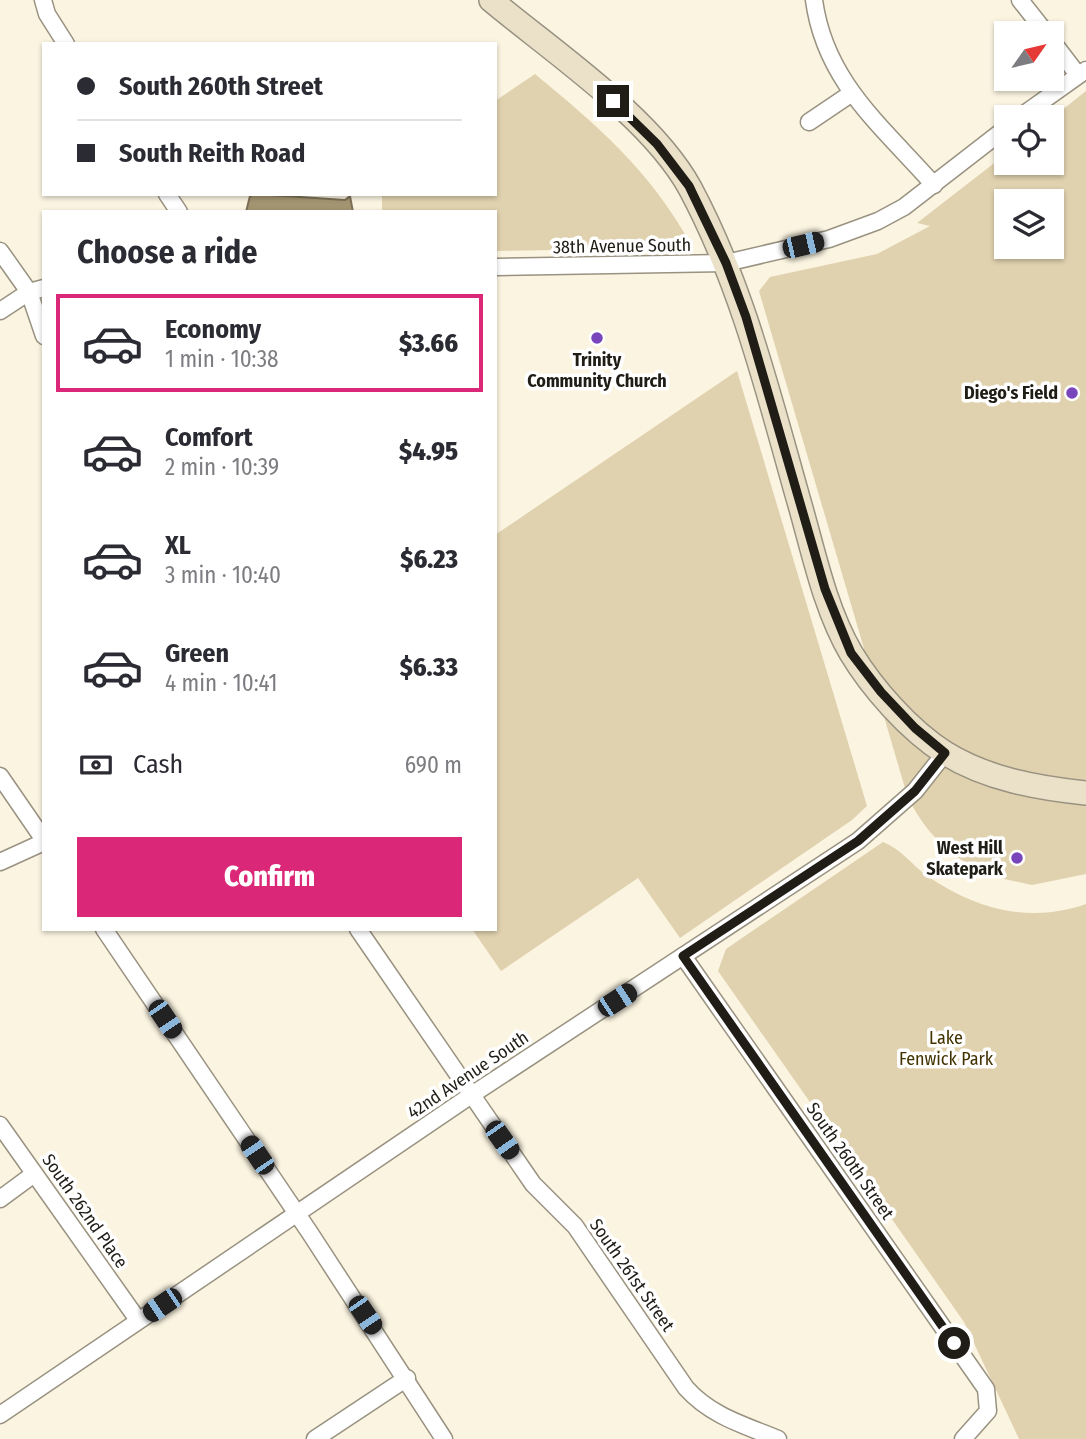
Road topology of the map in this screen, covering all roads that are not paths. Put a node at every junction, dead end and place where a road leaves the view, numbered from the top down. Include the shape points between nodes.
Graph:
1 (43, 0) edge
2 (491, 0) edge
3 (500, 0) edge
4 (814, 0) edge
5 (1020, 0) edge
6 (515, 20) junction
7 (1037, 21) edge
8 (65, 42) edge
9 (1064, 53) edge
10 (1082, 72) edge
11 (852, 93) junction
12 (1037, 105) edge
13 (809, 122) dead end
14 (994, 138) edge
15 (934, 185) junction
16 (0, 251) edge
17 (726, 263) junction
18 (497, 267) edge
19 (36, 290) edge
20 (0, 311) edge
21 (42, 325) edge
22 (945, 753) junction
23 (0, 776) edge
24 (1086, 793) edge
25 (42, 838) edge
26 (42, 842) edge
27 (0, 862) edge
28 (105, 931) edge
29 (359, 931) edge
30 (683, 956) junction
31 (470, 1096) junction
32 (0, 1125) edge
33 (34, 1174) junction
34 (0, 1199) edge
35 (298, 1214) junction
36 (138, 1320) junction
37 (407, 1378) junction
38 (0, 1415) edge
39 (315, 1439) edge
40 (444, 1439) edge
41 (778, 1439) edge
42 (963, 1439) edge

1 - 8 street
2 - 6 main road
3 - 6 main road
4 - 11 street via 823,44
5 - 7 street
6 - 17 main road via 657,144 689,186
9 - 10 street
10 - 12 street
11 - 13 street
11 - 15 street
14 - 15 street, 38th Avenue South
15 - 17 street, 38th Avenue South via 878,222 829,239
16 - 19 street
17 - 18 street, 38th Avenue South
17 - 22 main road via 845,641 881,692
19 - 20 street
19 - 21 street
22 - 24 main road via 1012,782
22 - 30 street, 42nd Avenue South via 915,791 858,841
23 - 25 street
26 - 27 street
28 - 35 street
29 - 31 street, South 261st Street
30 - 31 street, 42nd Avenue South
30 - 42 street, South 260th Street via 986,1389 988,1411
31 - 35 street, 42nd Avenue South
31 - 41 street, South 261st Street via 533,1184 575,1226 701,1405
32 - 33 street, South 262nd Place
33 - 34 street
33 - 36 street, South 262nd Place
35 - 36 street, 42nd Avenue South
35 - 37 street
36 - 38 street, 42nd Avenue South
37 - 39 street
37 - 40 street

